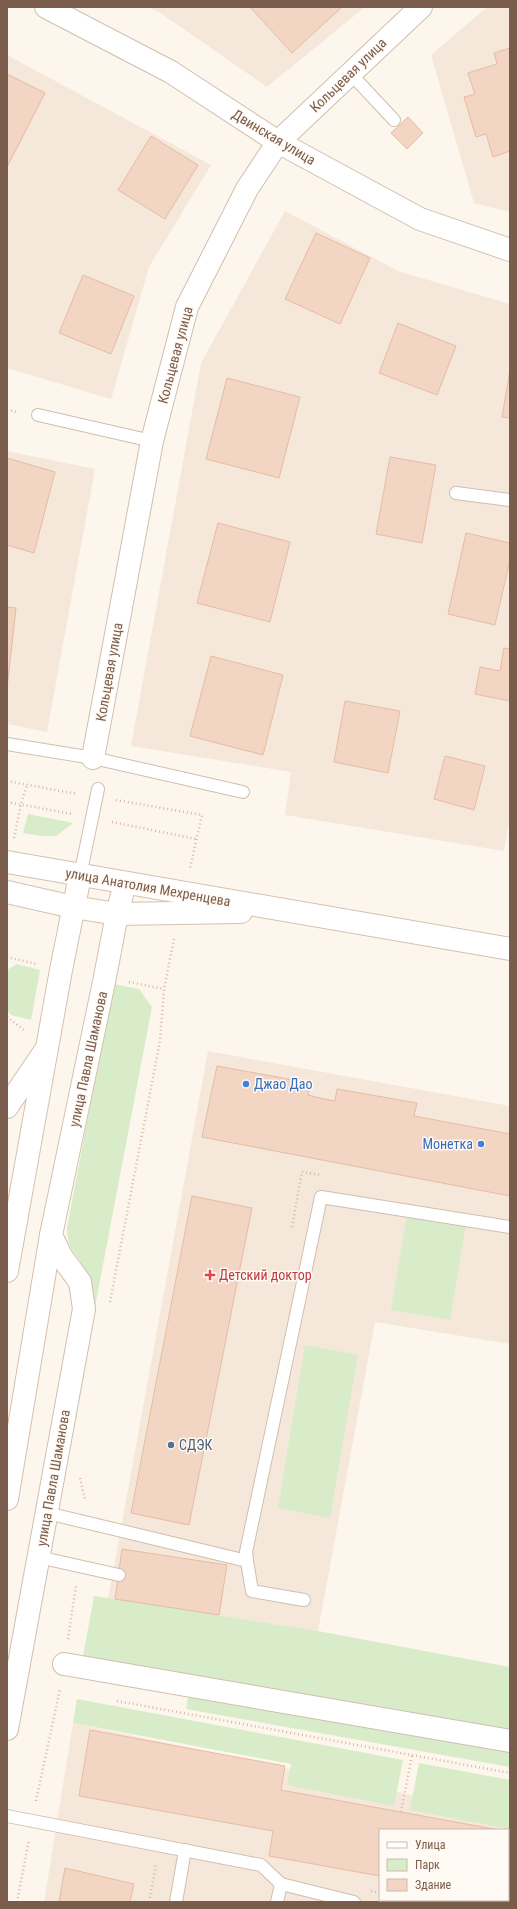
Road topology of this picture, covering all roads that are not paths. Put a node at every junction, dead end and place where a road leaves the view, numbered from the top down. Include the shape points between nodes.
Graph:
1 (46, 7) edge
2 (421, 7) edge
3 (350, 73) junction
4 (394, 120) dead end
5 (278, 142) junction
6 (510, 250) edge
7 (38, 415) dead end
8 (152, 441) junction
9 (456, 493) dead end
10 (510, 500) edge
11 (7, 744) edge
12 (93, 758) junction
13 (98, 789) dead end
14 (243, 792) dead end
15 (8, 862) edge
16 (80, 876) junction
17 (125, 883) junction
18 (7, 892) edge
19 (73, 907) junction
20 (288, 911) junction
21 (117, 914) junction
22 (510, 949) edge
23 (47, 1048) junction
24 (7, 1108) edge
25 (510, 1227) edge
26 (51, 1235) junction
27 (7, 1271) edge
28 (7, 1499) edge
29 (47, 1513) junction
30 (38, 1557) junction
31 (246, 1561) junction
32 (119, 1575) dead end
33 (304, 1600) dead end
34 (64, 1664) road end
35 (7, 1728) edge
36 (510, 1741) edge
37 (7, 1816) edge
38 (185, 1850) junction
39 (281, 1884) junction
40 (176, 1902) edge
41 (277, 1902) edge
42 (354, 1902) edge

1 - 5 street, Двинская улица via 171,72
2 - 3 street, Кольцевая улица
3 - 4 lane
3 - 5 street, Кольцевая улица
5 - 6 street, Двинская улица via 420,219
5 - 8 street, Кольцевая улица via 247,189 187,307
7 - 8 lane
8 - 12 street, Кольцевая улица
9 - 10 lane
11 - 12 lane
12 - 14 lane
13 - 16 lane
15 - 16 street, улица Анатолия Мехренцева
16 - 17 street, улица Анатолия Мехренцева
16 - 19 street
17 - 20 street, улица Анатолия Мехренцева
17 - 21 street, улица Павла Шаманова
18 - 19 street, улица Анатолия Мехренцева
19 - 21 street, улица Анатолия Мехренцева
19 - 23 street
20 - 21 street, улица Анатолия Мехренцева
20 - 22 street, улица Анатолия Мехренцева
21 - 26 street, улица Павла Шаманова
23 - 24 street
23 - 27 street
25 - 31 lane via 321,1197
26 - 28 street, улица Павла Шаманова
26 - 29 street, улица Павла Шаманова via 61,1256 80,1282 84,1308
29 - 30 street, улица Павла Шаманова
29 - 31 lane
30 - 32 lane
30 - 35 street, улица Павла Шаманова
31 - 33 lane via 252,1591
34 - 36 street
37 - 38 lane
38 - 39 lane via 260,1865
38 - 40 lane
39 - 41 lane
39 - 42 lane

